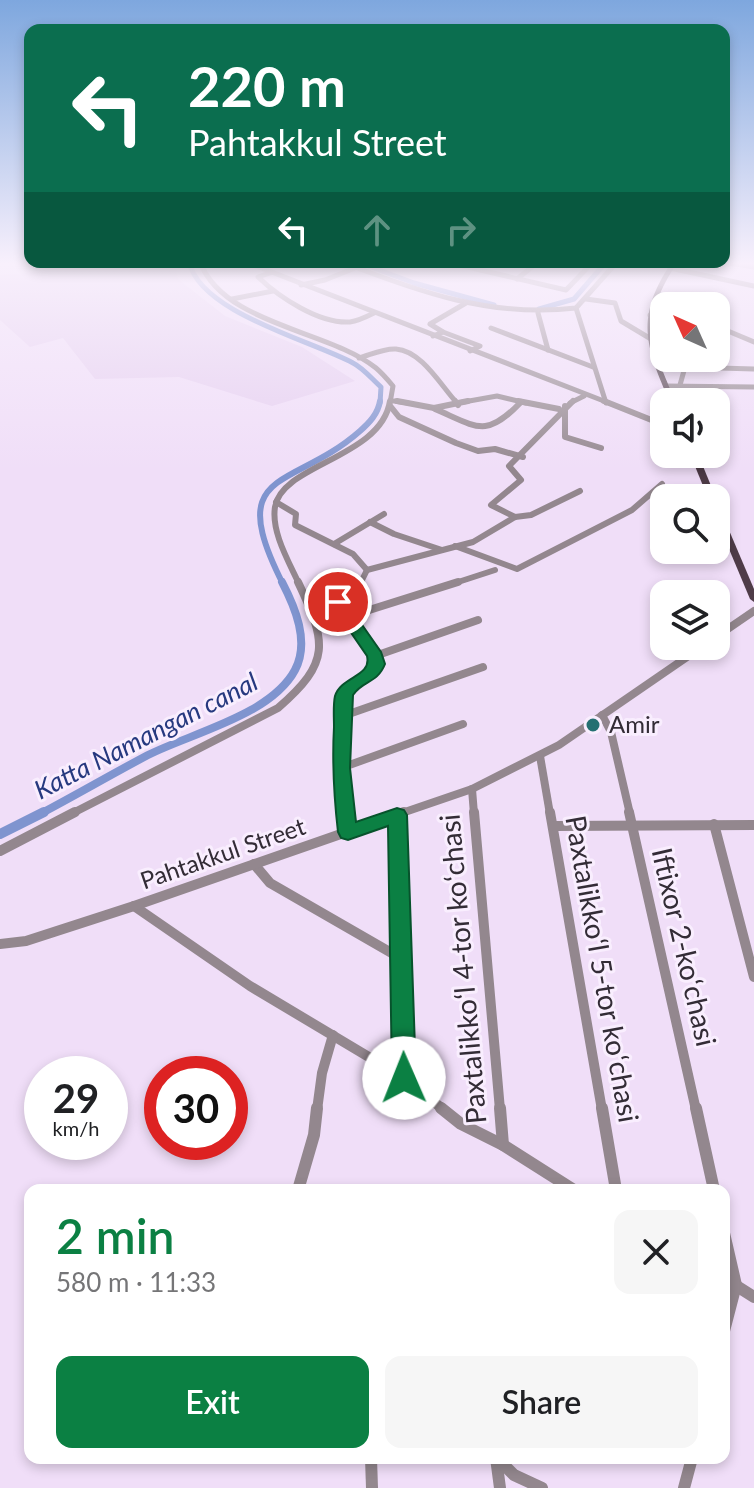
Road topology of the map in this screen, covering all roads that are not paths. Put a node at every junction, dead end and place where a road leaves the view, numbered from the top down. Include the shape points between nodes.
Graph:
1 (296, 331) edge
2 (421, 331) edge
3 (500, 331) edge
4 (543, 331) edge
5 (583, 331) edge
6 (443, 332) joint
7 (730, 332) edge
8 (433, 336) junction
9 (754, 342) edge
10 (548, 350) junction
11 (470, 351) junction
12 (359, 358) junction
13 (593, 367) junction
14 (730, 368) edge
15 (754, 369) edge
16 (662, 372) edge
17 (684, 372) edge
18 (680, 385) junction
19 (666, 386) joint
20 (754, 387) edge
21 (584, 396) junction
22 (521, 402) junction
23 (392, 404) junction
24 (606, 404) junction
25 (458, 405) junction
26 (434, 408) junction
27 (562, 408) junction
28 (650, 420) edge
29 (601, 448) dead end
30 (523, 457) junction
31 (580, 491) dead end
32 (650, 494) edge
33 (276, 502) junction
34 (384, 514) dead end
35 (515, 517) junction
36 (368, 524) junction
37 (730, 542) edge
38 (334, 544) junction
39 (455, 546) junction
40 (440, 551) junction
41 (367, 570) junction
42 (495, 570) dead end
43 (352, 589) junction
44 (308, 596) junction
45 (754, 599) edge
46 (754, 611) edge
47 (347, 617) junction
48 (478, 620) dead end
49 (730, 627) edge
50 (375, 656) junction
51 (683, 660) edge
52 (483, 667) dead end
53 (602, 715) junction
54 (343, 716) junction
55 (463, 724) dead end
56 (540, 756) junction
57 (341, 768) junction
58 (472, 789) junction
59 (397, 815) junction
60 (714, 824) junction
61 (631, 825) junction
62 (754, 825) edge
63 (554, 826) junction
64 (348, 832) junction
65 (0, 851) edge
66 (254, 864) junction
67 (134, 906) junction
68 (0, 944) edge
69 (402, 959) junction
70 (754, 977) edge
71 (333, 1035) junction
72 (404, 1078) junction
73 (503, 1145) junction
74 (300, 1184) edge
75 (565, 1184) edge
76 (615, 1184) edge
77 (713, 1184) edge
78 (730, 1282) edge
79 (754, 1297) edge
80 (371, 1464) edge
81 (497, 1464) edge
82 (502, 1464) edge
83 (690, 1464) edge
84 (372, 1488) edge
85 (500, 1488) edge
86 (542, 1488) edge
87 (684, 1488) edge

1 - 12 street
2 - 8 street
3 - 10 street
4 - 10 street
5 - 13 street
6 - 8 street
6 - 11 street via 480,346
7 - 9 street
8 - 11 street
10 - 13 street
11 - 21 street
12 - 23 street via 389,379
12 - 25 street via 402,350 429,369
13 - 24 street
14 - 15 street
16 - 19 main road
17 - 18 street
18 - 19 street
18 - 20 street
21 - 24 street
21 - 27 street
22 - 25 street via 497,396
22 - 26 street via 502,422 481,428
22 - 27 street
23 - 26 street
23 - 30 street via 399,417 456,443
23 - 33 street via 363,441 295,483
24 - 28 street
25 - 26 street
27 - 29 street via 563,435
27 - 30 street
30 - 35 street via 509,466 520,482 491,505
31 - 35 street via 531,515
32 - 39 street via 632,510 517,569
33 - 38 street via 296,514 295,525
33 - 44 street via 280,536
34 - 36 street
35 - 39 street via 473,542
36 - 38 street
36 - 40 street
37 - 45 main road
38 - 41 street via 360,559
39 - 40 street
40 - 41 street
41 - 43 street
42 - 47 street
43 - 44 street
43 - 47 street via 338,602
44 - 65 street via 319,655 296,695
46 - 49 street
47 - 50 street
48 - 50 street
50 - 54 street via 373,674 346,689
51 - 53 street, Pahtakkul Street
52 - 54 street
53 - 56 street, Pahtakkul Street
53 - 61 street, Iftixor 2-koʻchasi via 611,732
54 - 57 street
55 - 57 street
56 - 58 street, Pahtakkul Street
56 - 63 street, Paxtalikkoʻl 5-tor koʻchasi
57 - 64 street
58 - 59 street, Pahtakkul Street
58 - 73 street, Paxtalikkoʻl 4-tor koʻchasi
59 - 64 street, Pahtakkul Street
59 - 69 street
60 - 61 street
60 - 62 street
60 - 70 street
61 - 63 street
61 - 77 street, Iftixor 2-koʻchasi
63 - 76 street, Paxtalikkoʻl 5-tor koʻchasi
64 - 66 street, Pahtakkul Street
66 - 67 street, Pahtakkul Street
66 - 69 street via 270,883
67 - 68 street, Pahtakkul Street via 26,941
67 - 71 street via 250,986
69 - 72 street
71 - 72 street
71 - 74 street
72 - 73 street via 461,1124
73 - 75 street
78 - 79 street
80 - 84 street
81 - 85 street
82 - 86 street
83 - 87 street

